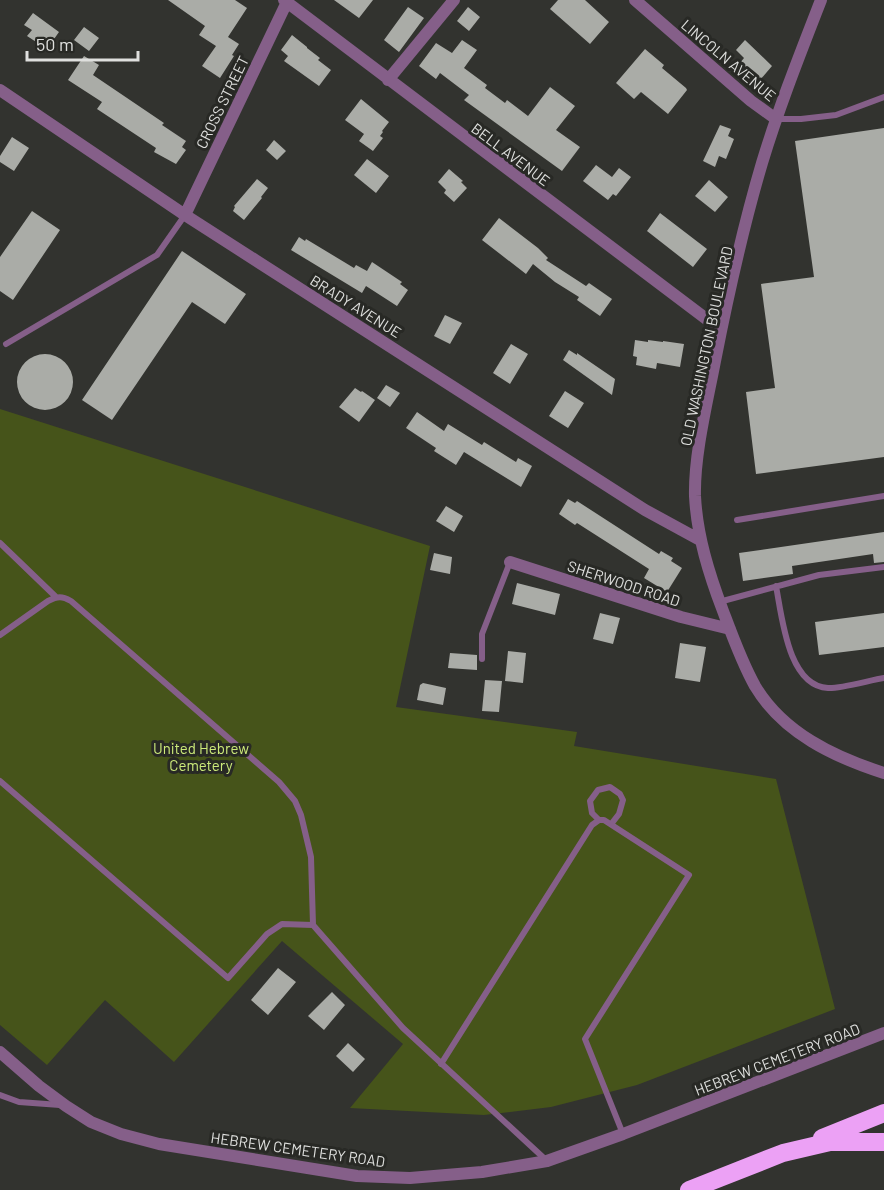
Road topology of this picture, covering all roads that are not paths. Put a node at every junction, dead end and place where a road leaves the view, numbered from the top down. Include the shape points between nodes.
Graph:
1 (454, 0) edge
2 (635, 0) edge
3 (821, 0) edge
4 (286, 1) edge
5 (388, 80) junction
6 (4, 96) edge
7 (884, 96) edge
8 (776, 119) junction
9 (185, 215) junction
10 (721, 330) junction
11 (6, 344) dead end
12 (884, 496) edge
13 (737, 520) dead end
14 (700, 540) junction
15 (0, 543) edge
16 (510, 562) joint
17 (884, 567) edge
18 (776, 586) junction
19 (57, 597) junction
20 (719, 602) junction
21 (730, 629) junction
22 (0, 636) edge
23 (482, 659) dead end
24 (884, 678) edge
25 (884, 773) edge
26 (0, 781) edge
27 (598, 820) junction
28 (612, 823) junction
29 (313, 925) junction
30 (884, 1033) edge
31 (0, 1052) edge
32 (441, 1064) junction
33 (0, 1095) edge
34 (66, 1106) junction
35 (884, 1113) edge
36 (623, 1134) junction
37 (884, 1142) edge
38 (783, 1153) junction
39 (547, 1161) junction
40 (689, 1190) edge

1 - 5 street
2 - 8 street, LINCOLN AVENUE
3 - 8 street, OLD WASHINGTON BOULEVARD
4 - 5 street, BELL AVENUE
4 - 9 street, CROSS STREET
5 - 10 street, BELL AVENUE
6 - 9 street, BRADY AVENUE
7 - 8 lane via 836,115
8 - 10 street, OLD WASHINGTON BOULEVARD
9 - 11 lane via 156,255
9 - 14 street, BRADY AVENUE via 645,510
10 - 14 street, OLD WASHINGTON BOULEVARD via 699,454 695,495
12 - 13 lane
14 - 20 street, OLD WASHINGTON BOULEVARD
15 - 19 lane
16 - 21 street, SHERWOOD ROAD
16 - 23 lane via 482,634
17 - 18 lane via 819,574
18 - 20 lane
18 - 24 lane via 786,638 798,669 808,681 828,688
19 - 22 lane
19 - 29 lane via 71,601 288,791 301,815 311,857
20 - 21 street, OLD WASHINGTON BOULEVARD
21 - 25 street, OLD WASHINGTON BOULEVARD via 755,686 786,722 835,755
26 - 29 lane via 228,978 267,934 282,924
27 - 28 lane
27 - 28 lane via 590,801 598,790 610,788 623,800
27 - 32 lane
28 - 36 lane via 689,875 585,1039
29 - 32 lane via 403,1028
30 - 36 street, HEBREW CEMETERY ROAD
31 - 34 street, HEBREW CEMETERY ROAD
32 - 39 lane
33 - 34 lane via 19,1102
34 - 39 street, HEBREW CEMETERY ROAD via 91,1122 159,1144 357,1176 446,1176
35 - 38 highway
36 - 39 street, HEBREW CEMETERY ROAD
37 - 38 highway via 830,1142
38 - 40 highway

